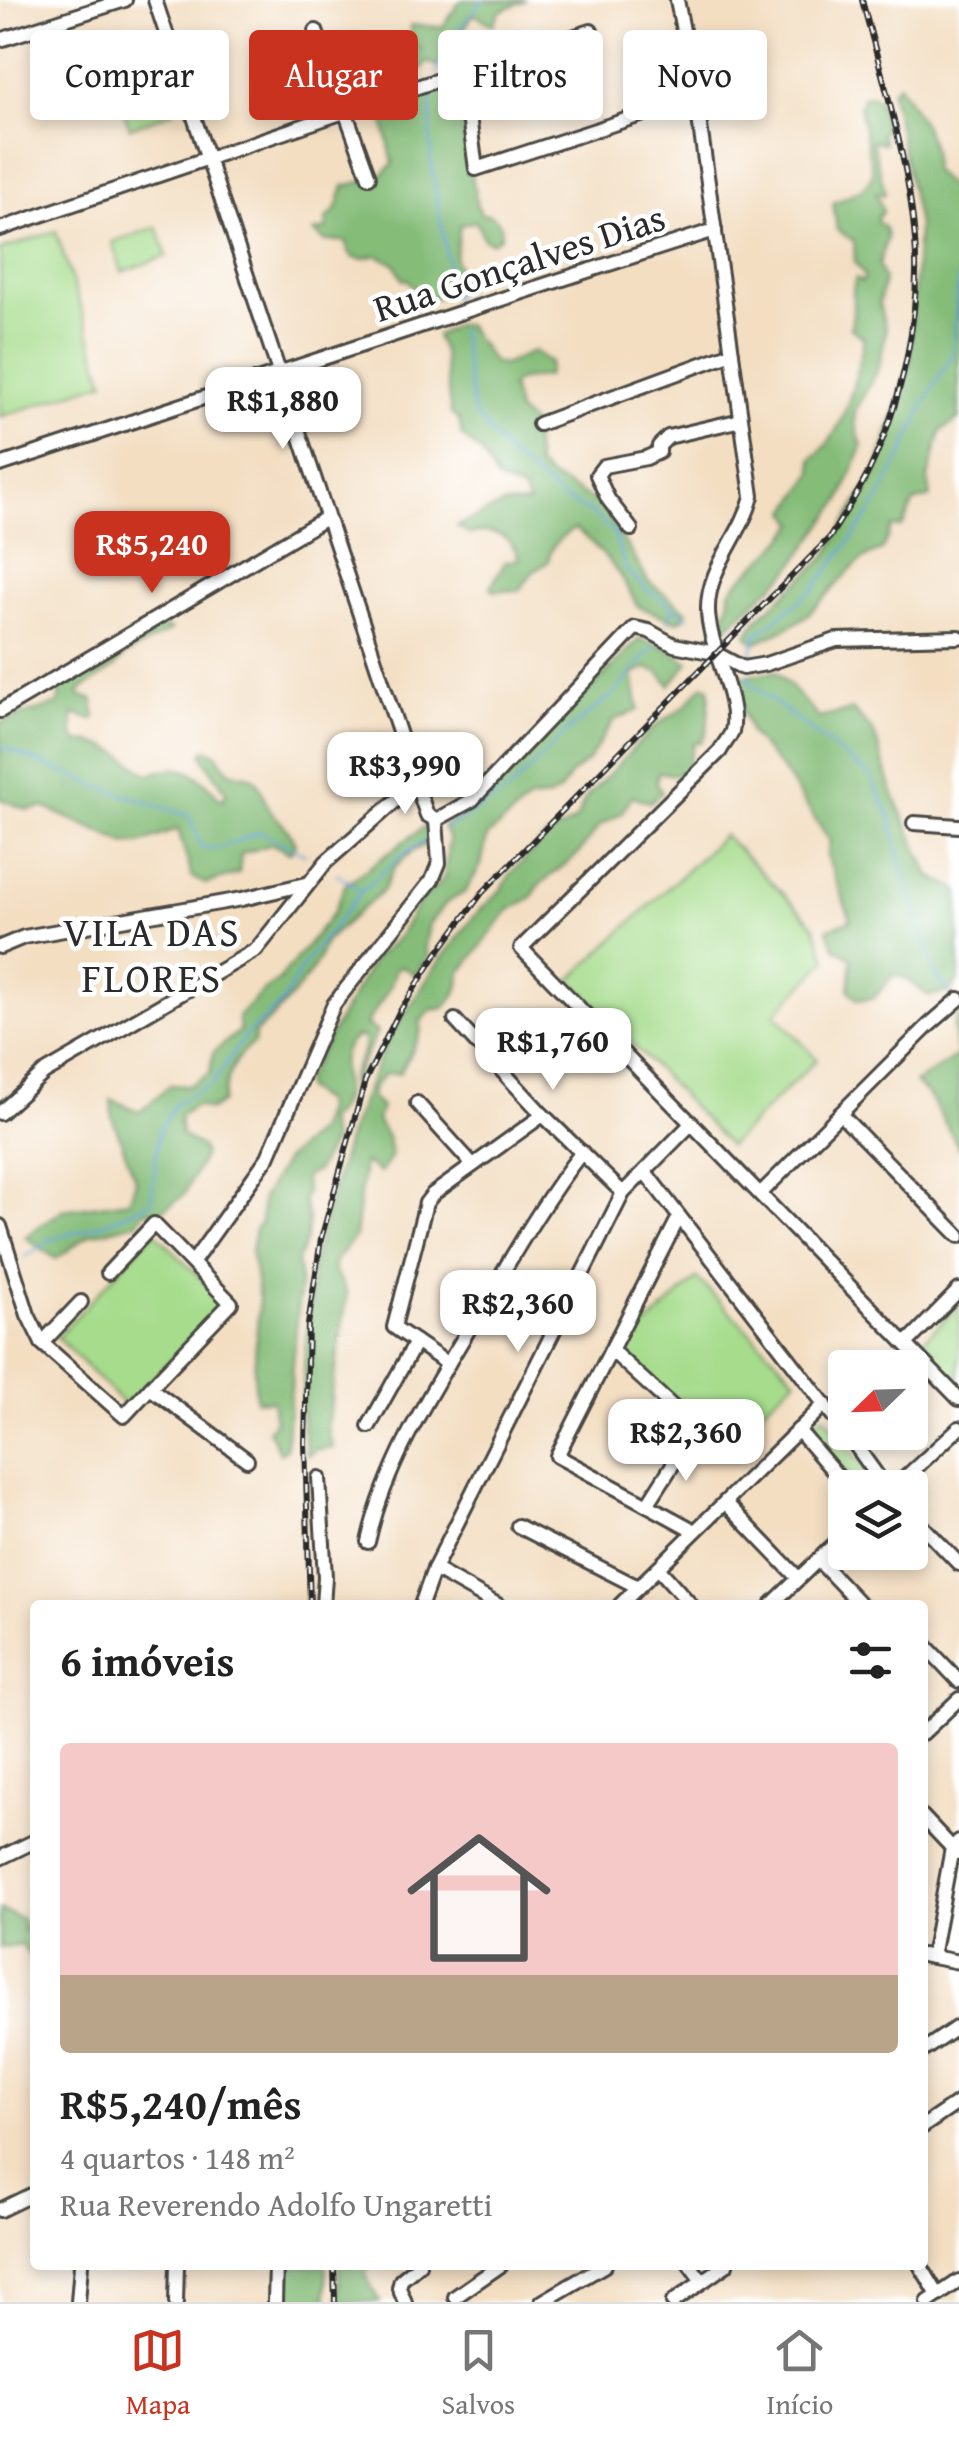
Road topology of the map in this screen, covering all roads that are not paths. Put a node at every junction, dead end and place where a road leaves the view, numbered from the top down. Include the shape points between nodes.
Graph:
1 (126, 0) edge
2 (154, 0) edge
3 (677, 0) edge
4 (683, 30) edge
5 (0, 40) edge
6 (322, 120) edge
7 (348, 120) edge
8 (469, 120) edge
9 (626, 120) edge
10 (699, 120) edge
11 (208, 160) junction
12 (369, 177) dead end
13 (0, 229) edge
14 (715, 230) junction
15 (732, 353) junction
16 (280, 374) junction
17 (741, 420) junction
18 (539, 424) dead end
19 (0, 464) edge
20 (326, 518) junction
21 (630, 529) dead end
22 (959, 637) edge
23 (715, 653) junction
24 (0, 711) edge
25 (416, 783) junction
26 (436, 820) junction
27 (914, 823) dead end
28 (959, 826) edge
29 (306, 884) junction
30 (0, 947) edge
31 (959, 999) edge
32 (455, 1020) dead end
33 (418, 1102) dead end
34 (0, 1113) edge
35 (840, 1114) junction
36 (544, 1115) junction
37 (692, 1124) junction
38 (582, 1152) junction
39 (474, 1164) junction
40 (645, 1172) junction
41 (623, 1193) junction
42 (760, 1194) junction
43 (680, 1217) junction
44 (0, 1226) edge
45 (959, 1236) edge
46 (193, 1262) junction
47 (108, 1273) dead end
48 (959, 1290) edge
49 (80, 1302) dead end
50 (416, 1342) junction
51 (42, 1343) junction
52 (906, 1344) junction
53 (611, 1350) junction
54 (448, 1364) junction
55 (150, 1388) junction
56 (959, 1399) edge
57 (825, 1404) junction
58 (674, 1408) dead end
59 (828, 1408) edge
60 (369, 1426) dead end
61 (959, 1428) edge
62 (798, 1430) junction
63 (689, 1439) dead end
64 (859, 1450) edge
65 (247, 1460) dead end
66 (832, 1470) edge
67 (876, 1470) edge
68 (911, 1470) edge
69 (319, 1478) dead end
70 (725, 1502) junction
71 (647, 1505) junction
72 (518, 1526) dead end
73 (695, 1532) junction
74 (928, 1532) edge
75 (368, 1542) dead end
76 (828, 1550) edge
77 (818, 1560) junction
78 (959, 1564) edge
79 (658, 1568) junction
80 (434, 1570) junction
81 (798, 1578) junction
82 (638, 1587) junction
83 (323, 1600) edge
84 (423, 1600) edge
85 (489, 1600) edge
86 (625, 1600) edge
87 (687, 1600) edge
88 (776, 1600) edge
89 (855, 1600) edge
90 (928, 1648) edge
91 (959, 1681) edge
92 (959, 1699) edge
93 (928, 1728) edge
94 (928, 1821) edge
95 (30, 1843) edge
96 (957, 1848) edge
97 (0, 1858) edge
98 (928, 1952) edge
99 (928, 1956) edge
100 (959, 1962) edge
101 (959, 2026) edge
102 (928, 2046) edge
103 (959, 2102) edge
104 (928, 2124) edge
105 (30, 2195) edge
106 (0, 2210) edge
107 (81, 2270) edge
108 (177, 2270) edge
109 (276, 2270) edge
110 (414, 2270) edge
111 (596, 2270) edge
112 (694, 2270) edge
113 (719, 2270) edge
114 (922, 2270) edge
115 (479, 2271) edge
116 (959, 2281) edge
117 (702, 2282) junction
118 (455, 2297) dead end
119 (690, 2297) edge
120 (933, 2299) edge
121 (78, 2302) edge
122 (176, 2302) edge
123 (276, 2302) edge
124 (404, 2302) edge
125 (542, 2302) edge
126 (673, 2302) edge

1 - 5 street
2 - 11 street
3 - 4 street
6 - 11 street
7 - 12 street
8 - 9 street via 476,169
10 - 14 street
11 - 13 street
11 - 16 street
14 - 15 street
14 - 16 street, Rua Gonçalves Dias
15 - 17 street
15 - 18 street
16 - 19 street, Rua Gonçalves Dias
16 - 20 street
17 - 21 street via 668,437 646,458 604,466 598,475 608,500
17 - 23 street via 752,496 710,591
20 - 24 street
20 - 25 street
22 - 23 street via 836,640 744,668
23 - 26 street via 635,628 472,800
23 - 37 street via 732,731 720,751 521,948
25 - 26 street via 427,814
25 - 29 street
26 - 46 street via 432,880 334,1004 268,1157
27 - 28 street
29 - 30 street via 24,936
29 - 34 street via 256,950 44,1074
31 - 35 street
32 - 36 street
33 - 39 street
35 - 42 street
35 - 45 street
36 - 38 street
36 - 39 street
37 - 40 street
37 - 42 street
38 - 41 street
38 - 54 street
39 - 50 street via 426,1202 394,1327
40 - 41 street
40 - 43 street
41 - 80 street
42 - 52 street
43 - 53 street
43 - 57 street
44 - 51 street
46 - 47 street via 154,1224
46 - 55 street via 232,1303
48 - 52 street
49 - 51 street
50 - 54 street
50 - 60 street
51 - 55 street via 124,1416
52 - 56 street
53 - 58 street
53 - 71 street via 557,1456
54 - 75 street via 377,1500
55 - 65 street
57 - 59 street
57 - 62 street
61 - 68 street
62 - 66 street
62 - 70 street
63 - 71 street
64 - 67 street
69 - 83 street
70 - 73 street
70 - 81 street
71 - 73 street
72 - 82 street
73 - 79 street
74 - 78 street
76 - 77 street
77 - 81 street
77 - 89 street
79 - 82 street
79 - 87 street
80 - 84 street
80 - 85 street
81 - 88 street
82 - 86 street
90 - 91 street
92 - 93 street
94 - 96 street
95 - 97 street
96 - 98 street
99 - 100 street
101 - 102 street
103 - 104 street
105 - 106 street
107 - 121 street
108 - 122 street
109 - 123 street
110 - 124 street via 401,2280
111 - 125 street
112 - 117 street
113 - 117 street
114 - 120 street
115 - 118 street
116 - 120 street
117 - 119 street
119 - 126 street

